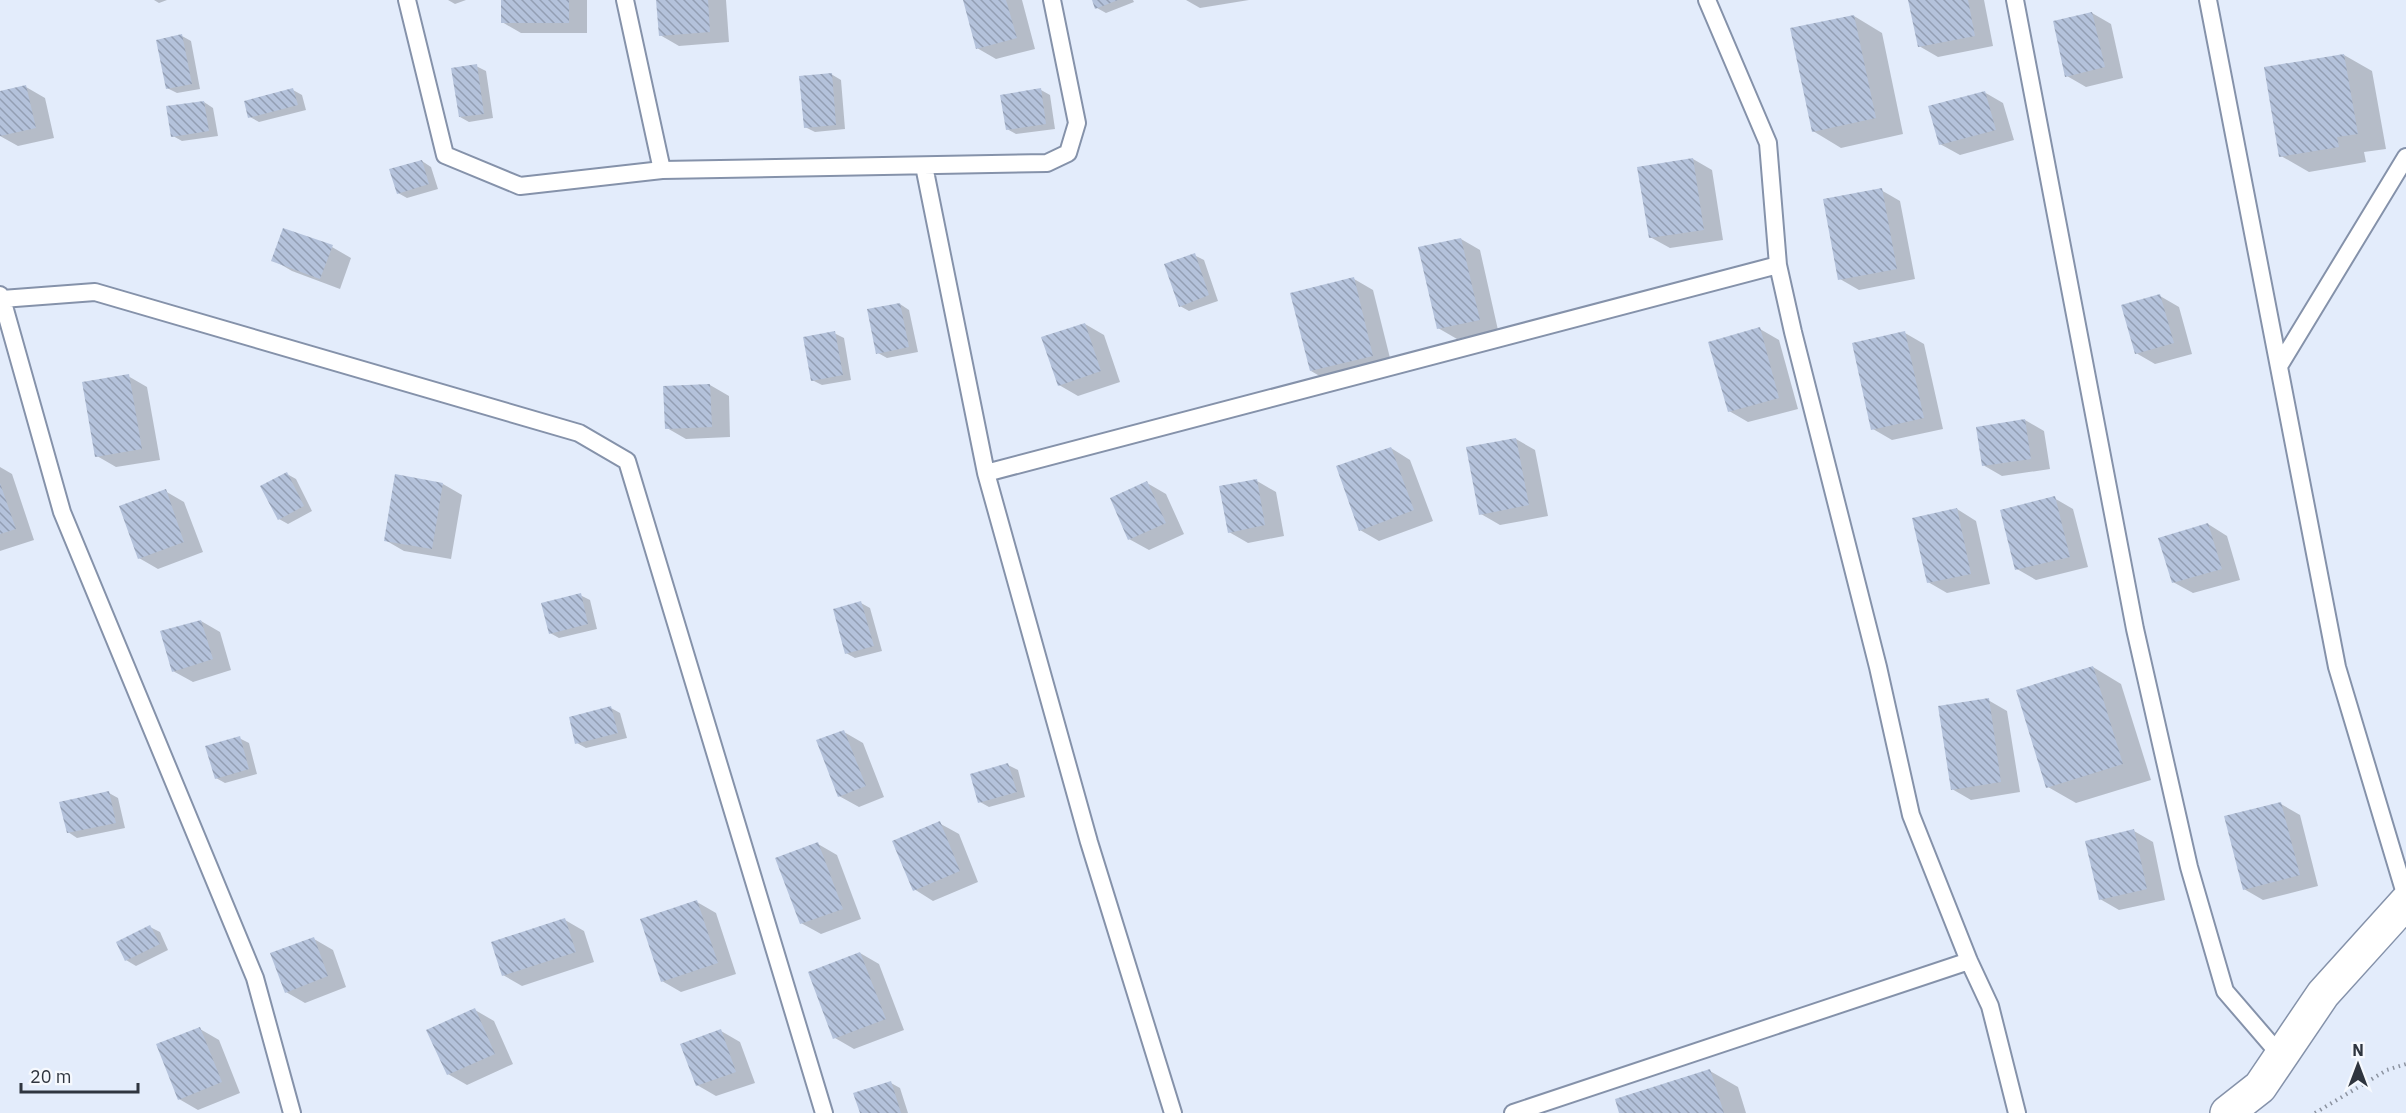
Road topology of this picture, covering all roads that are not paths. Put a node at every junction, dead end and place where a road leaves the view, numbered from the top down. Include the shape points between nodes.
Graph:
1 (407, 0) edge
2 (625, 0) edge
3 (1052, 0) edge
4 (2015, 0) edge
5 (2208, 0) edge
6 (1709, 1) edge
7 (2406, 157) edge
8 (924, 166) junction
9 (662, 170) junction
10 (1778, 265) junction
11 (1, 297) edge
12 (2279, 366) junction
13 (986, 473) junction
14 (2406, 897) edge
15 (2406, 902) edge
16 (1969, 961) junction
17 (2281, 1056) junction
18 (292, 1113) edge
19 (824, 1113) edge
20 (1173, 1113) edge
21 (1513, 1113) edge
22 (2017, 1113) edge
23 (2227, 1113) edge

1 - 9 lane via 445,155 520,186
2 - 9 lane
3 - 8 lane via 1077,123 1068,153 1047,163
4 - 17 lane via 2135,629 2189,867 2225,991
5 - 12 lane
6 - 10 lane via 1768,143
7 - 12 lane
8 - 9 lane
8 - 13 lane
10 - 13 lane
10 - 16 lane via 1911,814
11 - 18 lane via 62,512 255,978
11 - 19 lane via 95,292 579,433 627,461
12 - 14 lane via 2337,667
13 - 20 lane via 1089,842
15 - 17 street via 2323,994
16 - 21 lane
16 - 22 lane via 1990,1005
17 - 23 street via 2260,1087

